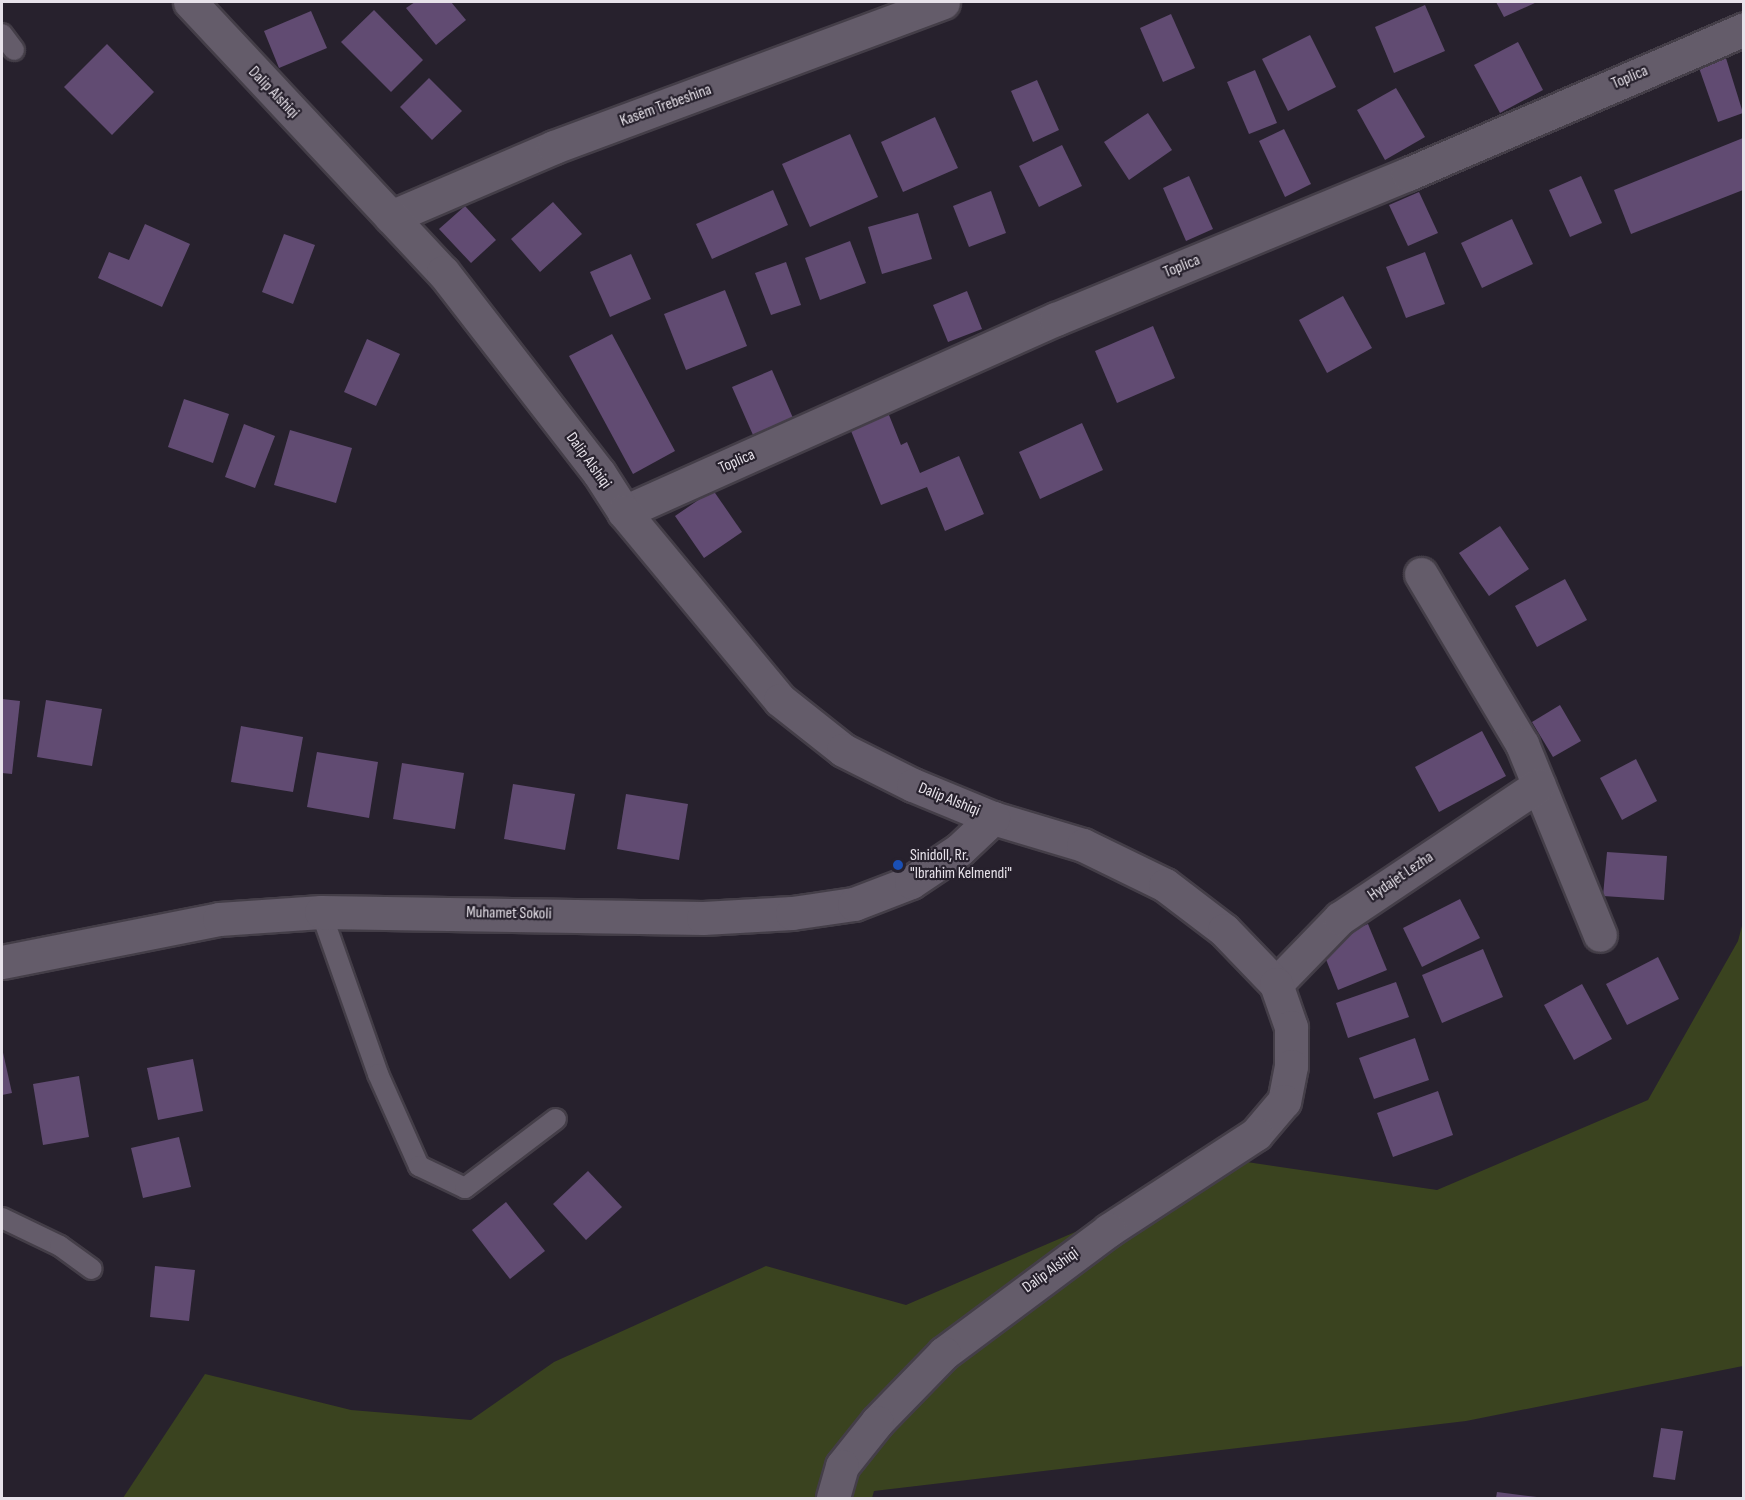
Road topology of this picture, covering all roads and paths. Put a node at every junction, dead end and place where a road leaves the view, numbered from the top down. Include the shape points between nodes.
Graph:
1 (190, 2) edge
2 (943, 2) edge
3 (1743, 29) edge
4 (2, 34) edge
5 (14, 50) dead end
6 (391, 217) junction
7 (624, 512) junction
8 (1421, 574) dead end
9 (1539, 785) junction
10 (993, 818) junction
11 (321, 912) junction
12 (1600, 935) dead end
13 (2, 962) edge
14 (1276, 984) junction
15 (556, 1119) dead end
16 (2, 1218) edge
17 (92, 1269) dead end
18 (833, 1498) edge

1 - 6 street, Dalip Alshiqi
2 - 6 street, Kasëm Trebeshina via 554,147
3 - 7 street, Toplica via 1408,174 1056,319
4 - 5 lane
6 - 7 street, Dalip Alshiqi via 443,272 599,473
7 - 10 street, Dalip Alshiqi via 780,700 843,750
8 - 9 street via 1522,744
9 - 12 street
9 - 14 street, Hydajet Lezha via 1340,918
10 - 11 street, Muhamet Sokoli via 959,850 912,882 854,904 792,913 703,918
10 - 14 street, Dalip Alshiqi via 1083,845 1165,885 1224,930
11 - 13 street, Muhamet Sokoli via 219,919
11 - 15 lane via 378,1074 419,1166 465,1188
14 - 18 street, Dalip Alshiqi via 1291,1027 1292,1066 1284,1101 1256,1134 1100,1236 944,1353 877,1422 842,1466
16 - 17 lane via 60,1246

